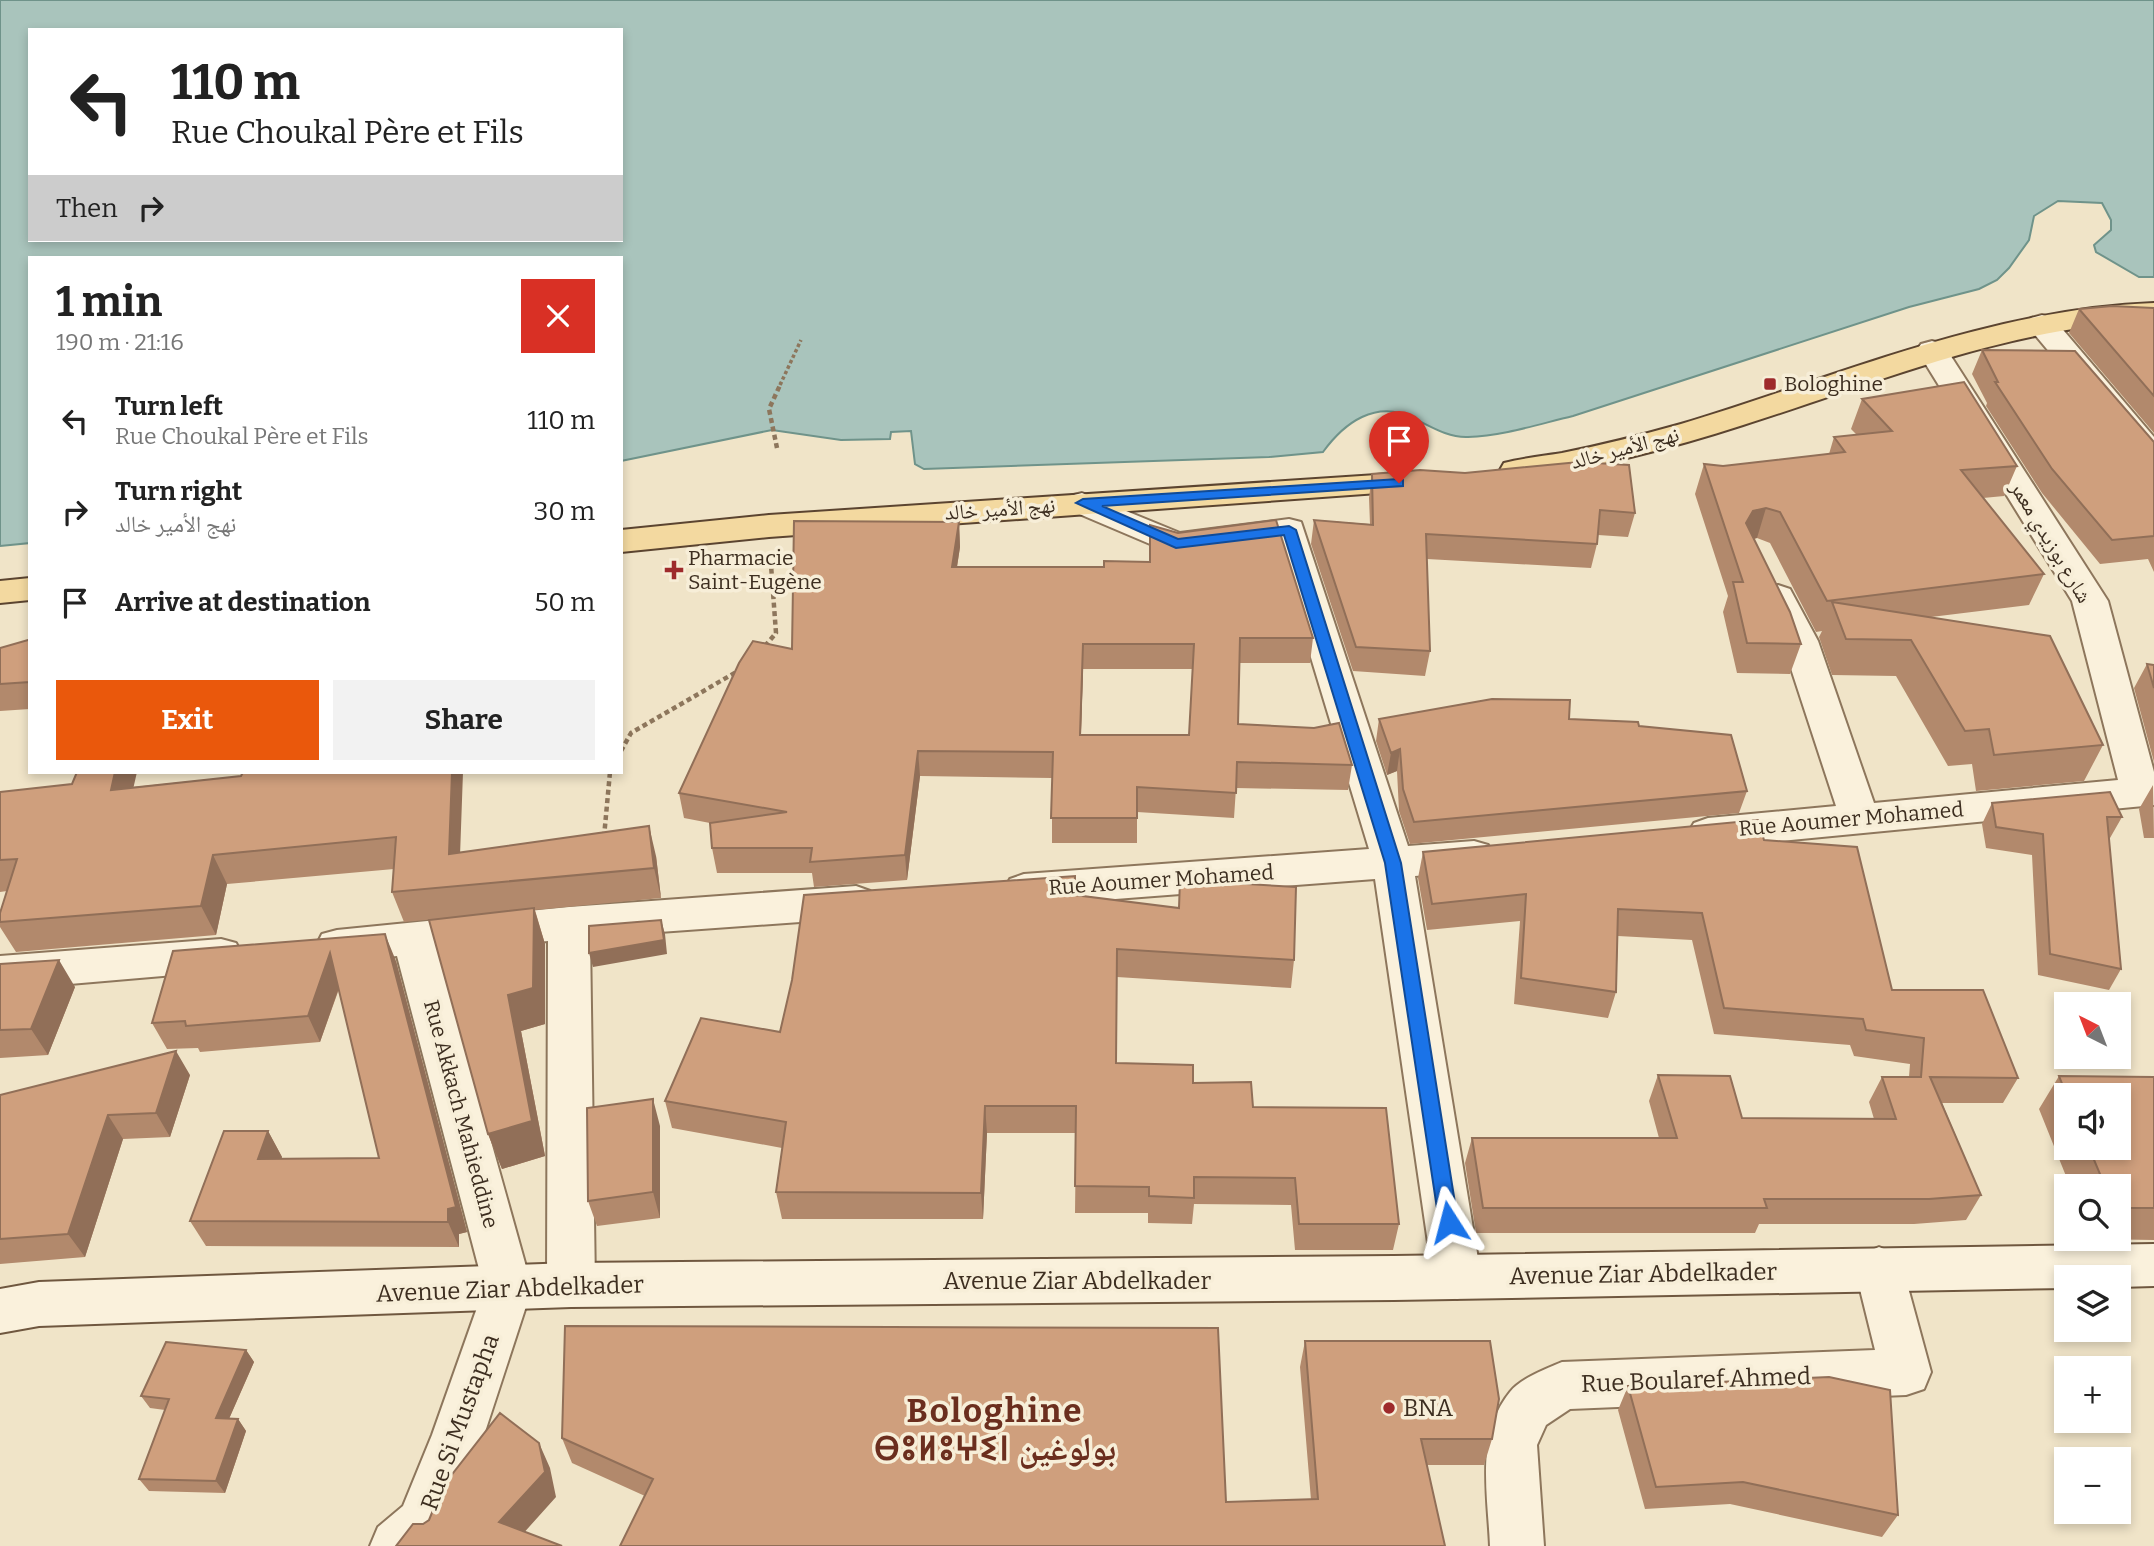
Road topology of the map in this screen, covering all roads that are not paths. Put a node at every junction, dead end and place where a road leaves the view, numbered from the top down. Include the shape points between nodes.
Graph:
1 (2154, 313) edge
2 (2042, 324) junction
3 (1933, 350) junction
4 (2154, 457) edge
5 (1083, 503) junction
6 (623, 541) edge
7 (1762, 563) edge
8 (28, 589) edge
9 (0, 592) edge
10 (2147, 792) edge
11 (1859, 818) junction
12 (1667, 837) edge
13 (1516, 851) edge
14 (1393, 863) junction
15 (981, 893) edge
16 (898, 899) edge
17 (569, 923) junction
18 (414, 940) junction
19 (303, 949) edge
20 (262, 952) edge
21 (0, 973) edge
22 (2154, 1265) edge
23 (1879, 1269) junction
24 (1457, 1277) junction
25 (570, 1285) junction
26 (509, 1288) junction
27 (0, 1311) edge
28 (397, 1546) edge
29 (1517, 1546) edge

1 - 2 main road, نهج الأمير خالد
2 - 3 main road, نهج الأمير خالد
2 - 4 street
3 - 5 main road, نهج الأمير خالد via 1646,444 1564,464 1467,476
3 - 10 street, شارع بوزيدي معمر via 2090,601
5 - 6 main road, نهج الأمير خالد
5 - 14 street via 1176,544 1289,530
7 - 11 street via 1800,641
8 - 9 main road
10 - 11 street, Rue Aoumer Mohamed
11 - 12 street, Rue Aoumer Mohamed
13 - 14 street, Rue Aoumer Mohamed
14 - 15 street, Rue Aoumer Mohamed
14 - 24 street
16 - 17 street
17 - 18 street
17 - 25 street
18 - 19 street
18 - 26 street, Rue Akkach Mahieddine
20 - 21 street
22 - 23 street, Avenue Ziar Abdelkader
23 - 24 street, Avenue Ziar Abdelkader
23 - 29 street, Rue Boularef Ahmed via 1906,1372 1562,1386 1528,1408 1511,1444
24 - 25 street, Avenue Ziar Abdelkader
25 - 26 street, Avenue Ziar Abdelkader
26 - 27 street, Avenue Ziar Abdelkader via 39,1304
26 - 28 street, Rue Si Mustapha via 422,1524

